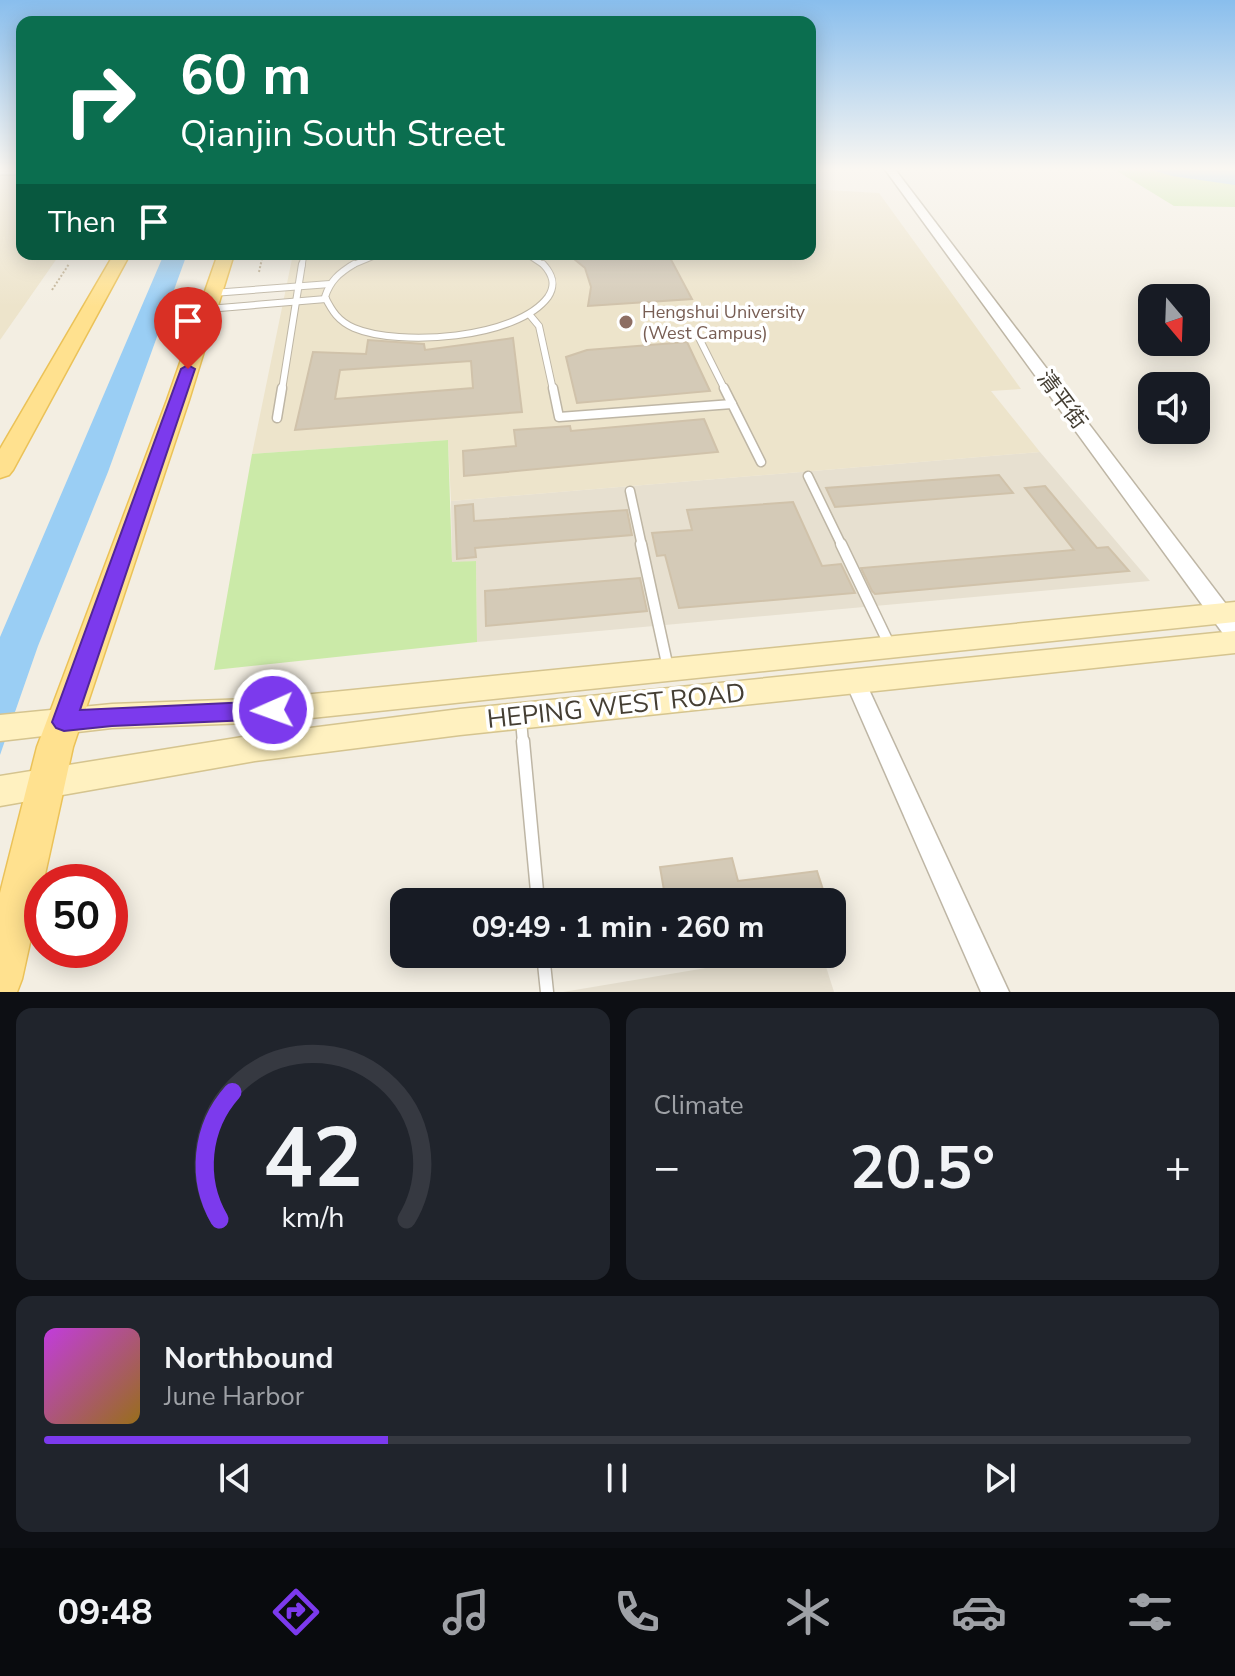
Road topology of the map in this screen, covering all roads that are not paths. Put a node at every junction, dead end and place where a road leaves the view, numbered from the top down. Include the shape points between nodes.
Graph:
1 (924, 214) edge
2 (119, 260) edge
3 (224, 260) edge
4 (303, 260) edge
5 (365, 260) edge
6 (536, 260) edge
7 (330, 284) junction
8 (299, 286) junction
9 (326, 299) junction
10 (210, 301) junction
11 (296, 302) junction
12 (529, 314) junction
13 (700, 340) dead end
14 (732, 404) junction
15 (277, 418) dead end
16 (761, 462) dead end
17 (0, 470) edge
18 (808, 476) dead end
19 (630, 491) dead end
20 (1230, 619) edge
21 (1235, 642) edge
22 (890, 646) junction
23 (668, 669) junction
24 (855, 681) junction
25 (521, 716) junction
26 (9, 727) edge
27 (55, 751) junction
28 (0, 791) edge
29 (537, 888) edge
30 (544, 968) edge
31 (0, 979) edge
32 (547, 992) edge
33 (995, 992) edge

1 - 20 street, 清平街
2 - 17 main road
3 - 10 main road
4 - 8 lane
5 - 7 lane
6 - 12 lane via 554,279 548,298
7 - 8 lane
7 - 9 lane
8 - 10 lane
8 - 11 lane
9 - 11 lane
9 - 12 lane via 336,316 354,326 412,337 481,331
10 - 11 lane
10 - 27 main road
11 - 15 lane
12 - 14 lane via 539,326 559,417
13 - 14 lane
14 - 16 lane
18 - 22 lane
19 - 23 lane
20 - 22 main road, HEPING WEST ROAD
21 - 24 main road, HEPING WEST ROAD
22 - 23 main road, HEPING WEST ROAD
23 - 27 main road, HEPING WEST ROAD via 273,710 112,716
24 - 25 main road, HEPING WEST ROAD
24 - 33 street
25 - 27 main road, HEPING WEST ROAD via 255,748
25 - 29 lane
26 - 27 main road, HEPING WEST ROAD
27 - 28 main road, HEPING WEST ROAD
27 - 31 main road
30 - 32 lane

